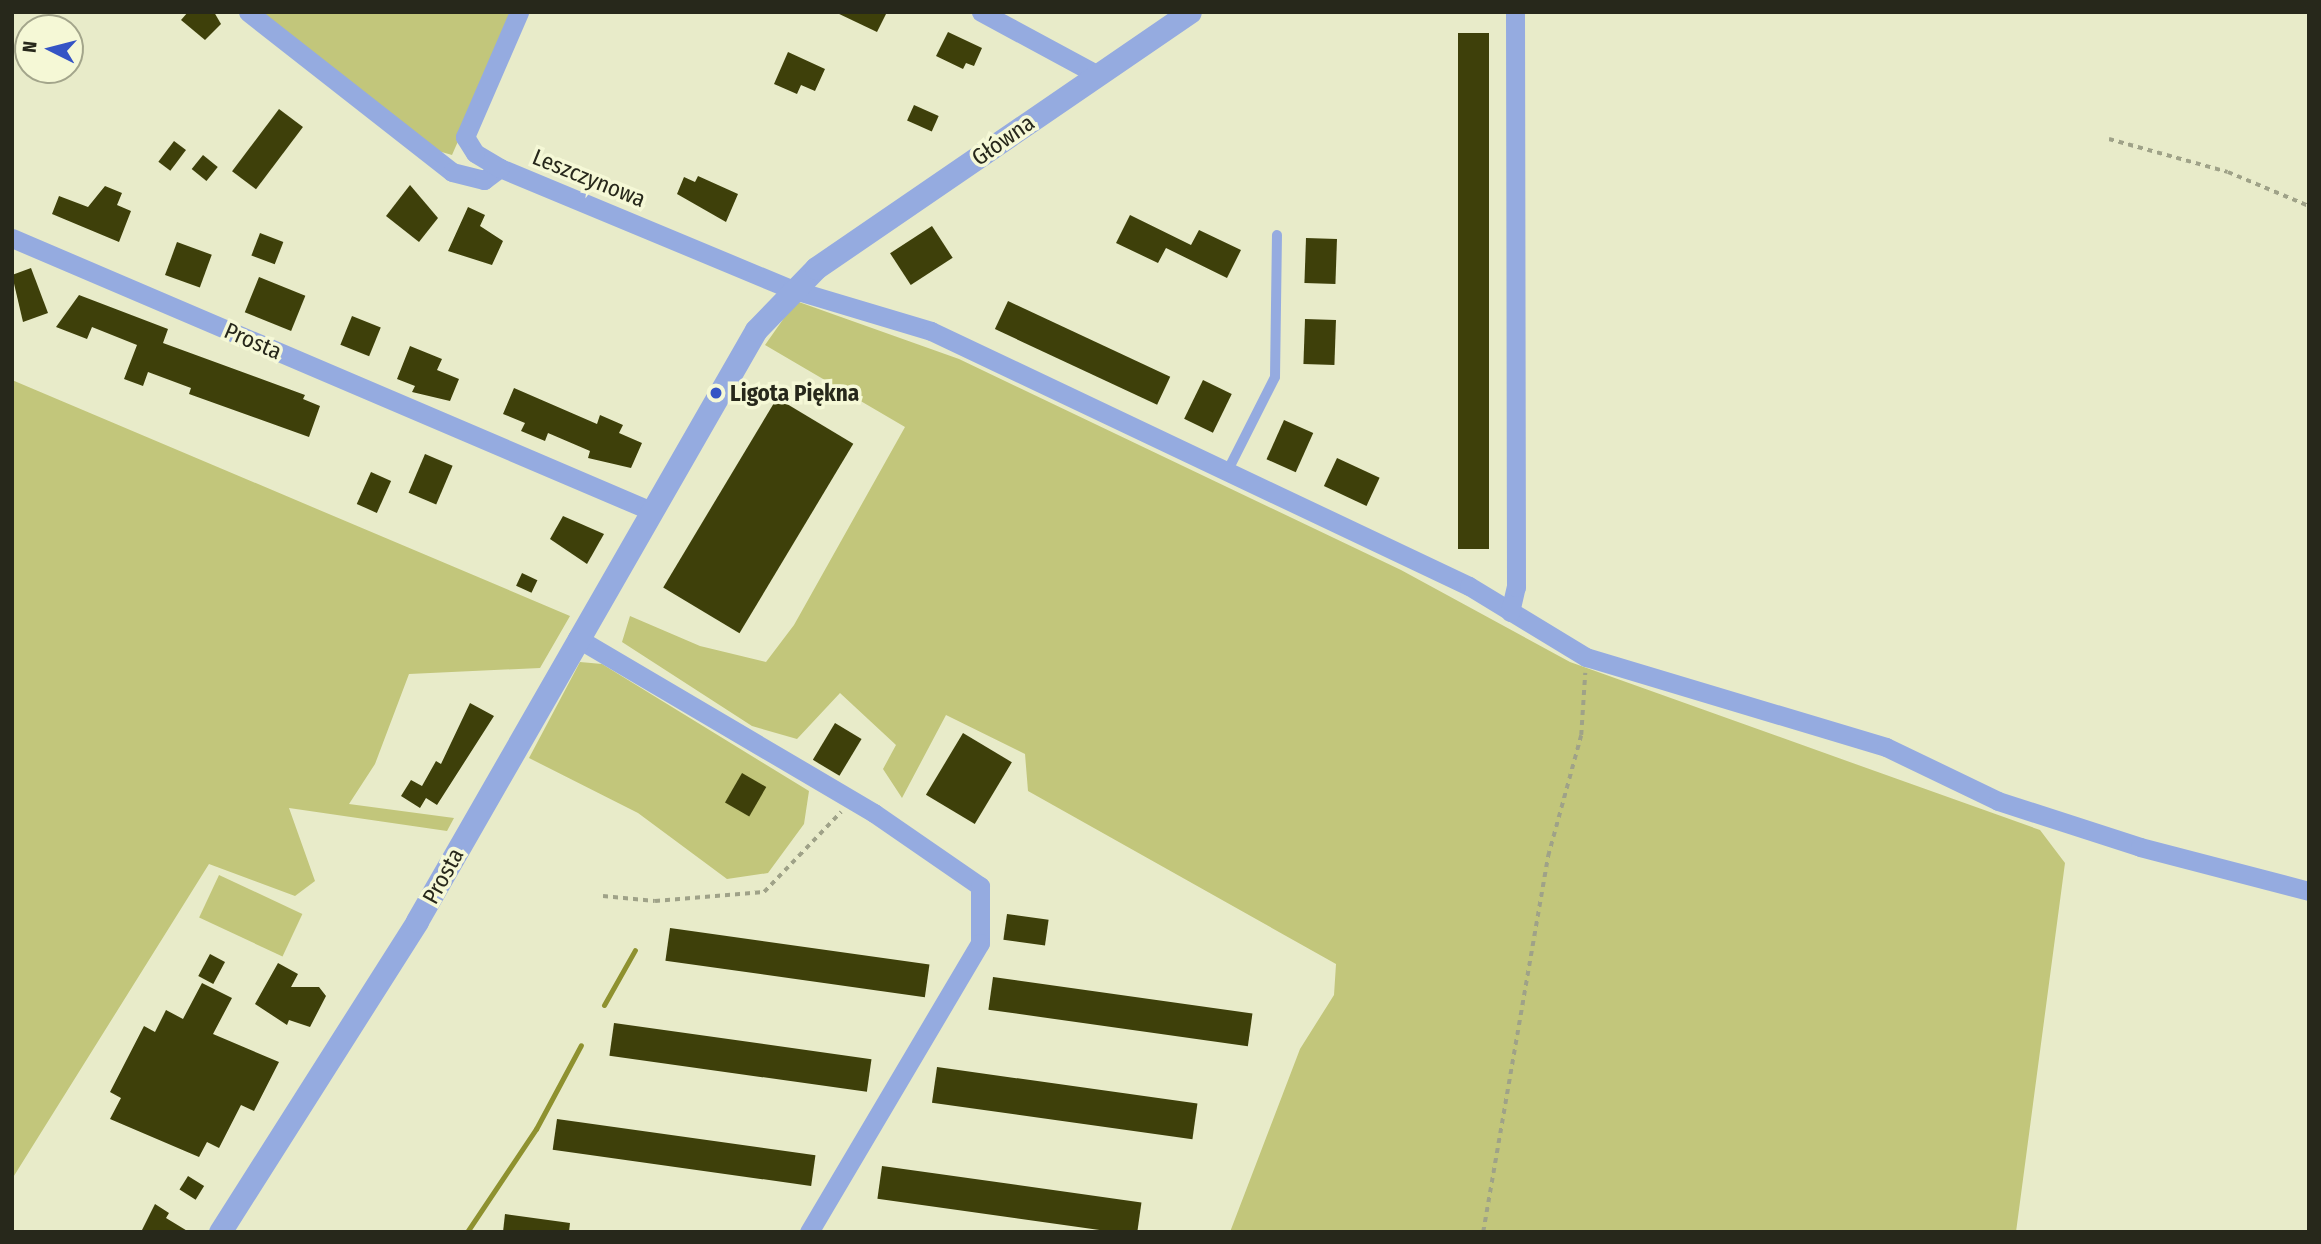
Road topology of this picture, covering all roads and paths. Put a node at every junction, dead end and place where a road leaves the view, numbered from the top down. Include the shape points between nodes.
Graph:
1 (248, 12) edge
2 (519, 12) edge
3 (981, 12) edge
4 (1191, 12) edge
5 (1515, 12) edge
6 (1098, 75) junction
7 (2109, 139) dead end
8 (500, 168) junction
9 (2309, 206) edge
10 (1278, 235) dead end
11 (12, 239) edge
12 (816, 268) joint
13 (792, 289) junction
14 (1227, 473) junction
15 (649, 510) junction
16 (1510, 612) junction
17 (577, 638) junction
18 (1586, 657) junction
19 (850, 799) junction
20 (2309, 891) edge
21 (603, 896) dead end
22 (220, 1232) edge
23 (809, 1232) edge
24 (1483, 1232) edge

1 - 8 street, Leszczynowa via 452,172 484,180
2 - 8 street via 465,137 474,153
3 - 6 street
4 - 6 street, Główna
5 - 16 street via 1516,587
6 - 12 street, Główna
7 - 9 path via 2228,172
8 - 13 street, Leszczynowa
10 - 14 lane via 1275,377
11 - 15 street, Prosta
12 - 13 street, Prosta
13 - 14 street, Leszczynowa via 910,322
13 - 15 street, Prosta via 749,340
14 - 16 street, Leszczynowa via 1469,586
15 - 17 street, Prosta
16 - 18 street, Leszczynowa
17 - 19 street
17 - 22 street, Prosta via 417,921
18 - 20 street, Leszczynowa via 1886,747 1998,801 2140,847
18 - 24 path via 1581,734 1548,856
19 - 21 path via 823,838 764,892 655,901
19 - 23 street via 980,886 984,915 980,943

